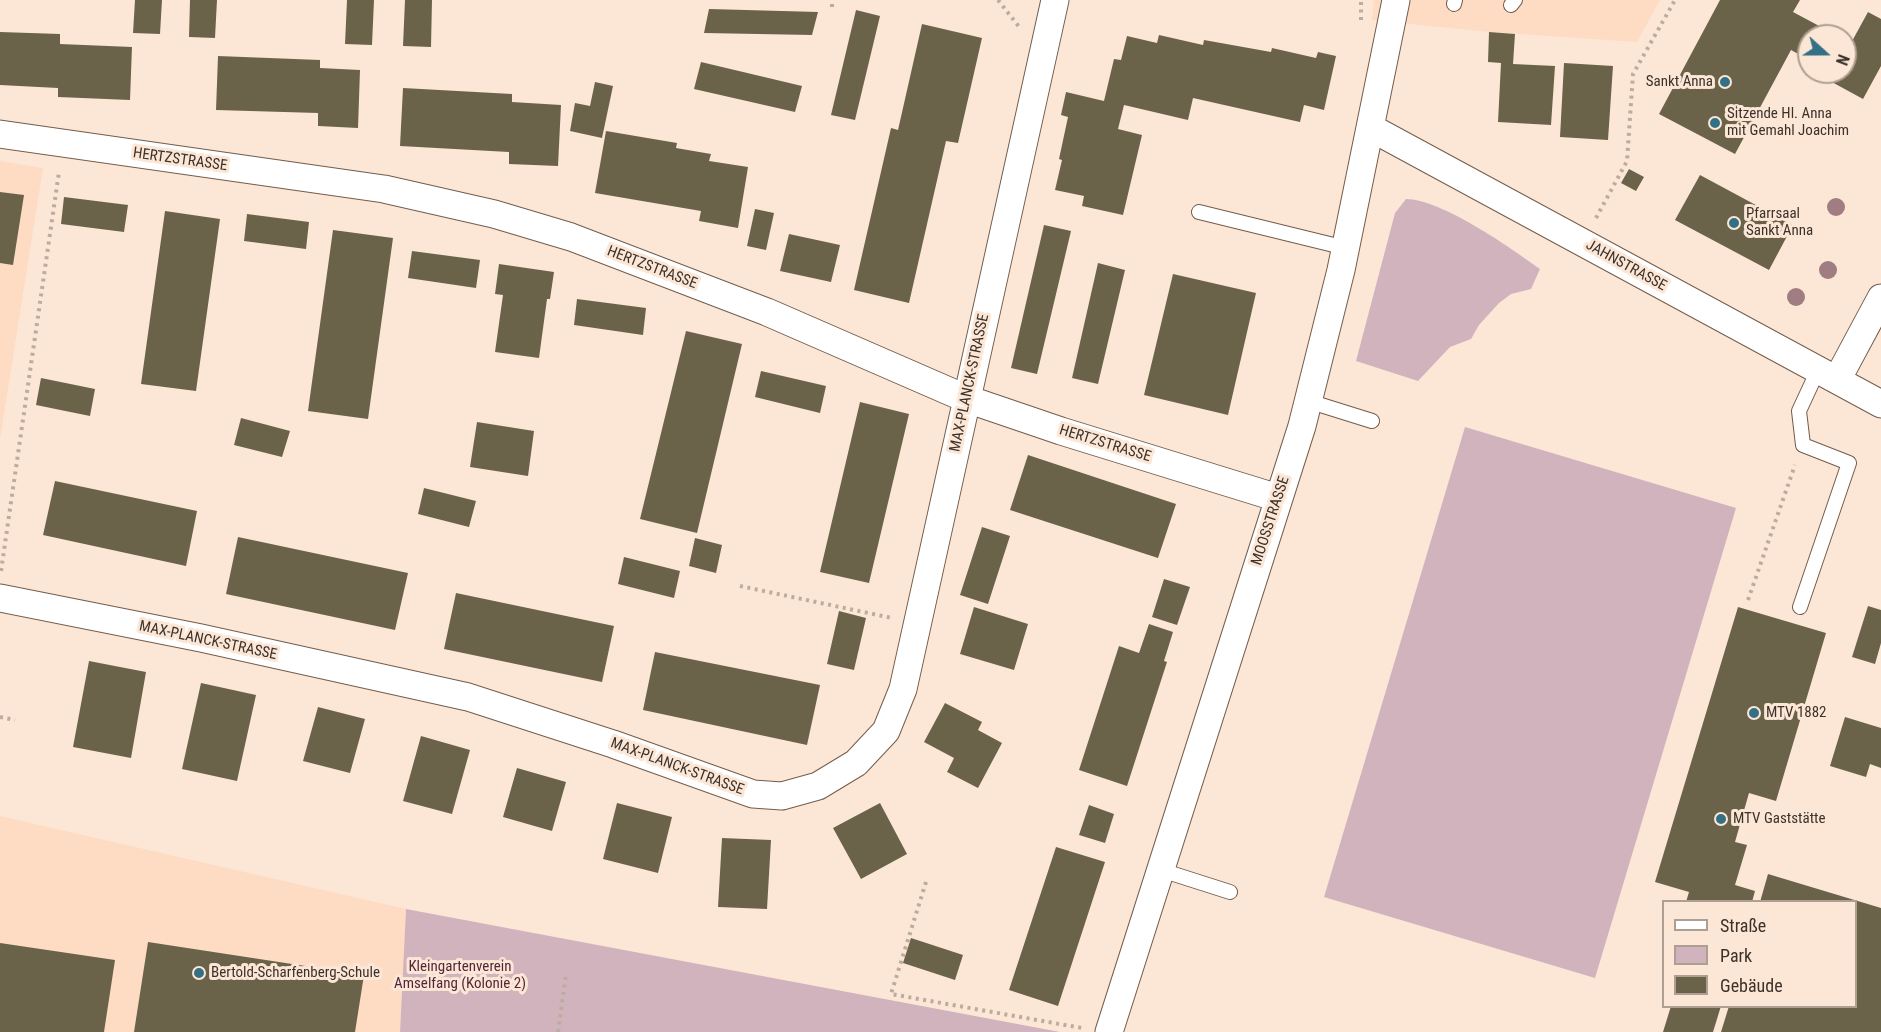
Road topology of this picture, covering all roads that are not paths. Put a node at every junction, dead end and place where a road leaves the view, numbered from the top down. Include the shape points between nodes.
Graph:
1 (1055, 0) edge
2 (1396, 0) edge
3 (1371, 128) junction
4 (0, 134) edge
5 (1199, 212) dead end
6 (1346, 248) junction
7 (1881, 298) edge
8 (1828, 375) junction
9 (967, 399) junction
10 (1308, 401) junction
11 (1881, 404) edge
12 (1372, 421) dead end
13 (1278, 498) junction
14 (0, 598) edge
15 (1800, 607) dead end
16 (1161, 870) junction
17 (1230, 892) dead end
18 (1101, 1031) edge

1 - 9 street, MAX-PLANCK-STRASSE
2 - 3 street, MOOSSTRASSE
3 - 6 street, MOOSSTRASSE
3 - 8 street, JAHNSTRASSE
4 - 9 street, HERTZSTRASSE via 384,189 494,214 571,237 764,311
5 - 6 lane
6 - 10 street, MOOSSTRASSE
7 - 8 street
8 - 11 street, JAHNSTRASSE
8 - 15 lane via 1799,411 1803,445 1849,464
9 - 13 street, HERTZSTRASSE
9 - 14 street, MAX-PLANCK-STRASSE via 903,690 886,732 856,764 818,786 782,796 753,794 468,697
10 - 12 lane
10 - 13 street, MOOSSTRASSE
13 - 16 street, MOOSSTRASSE
16 - 17 lane
16 - 18 street, MOOSSTRASSE

